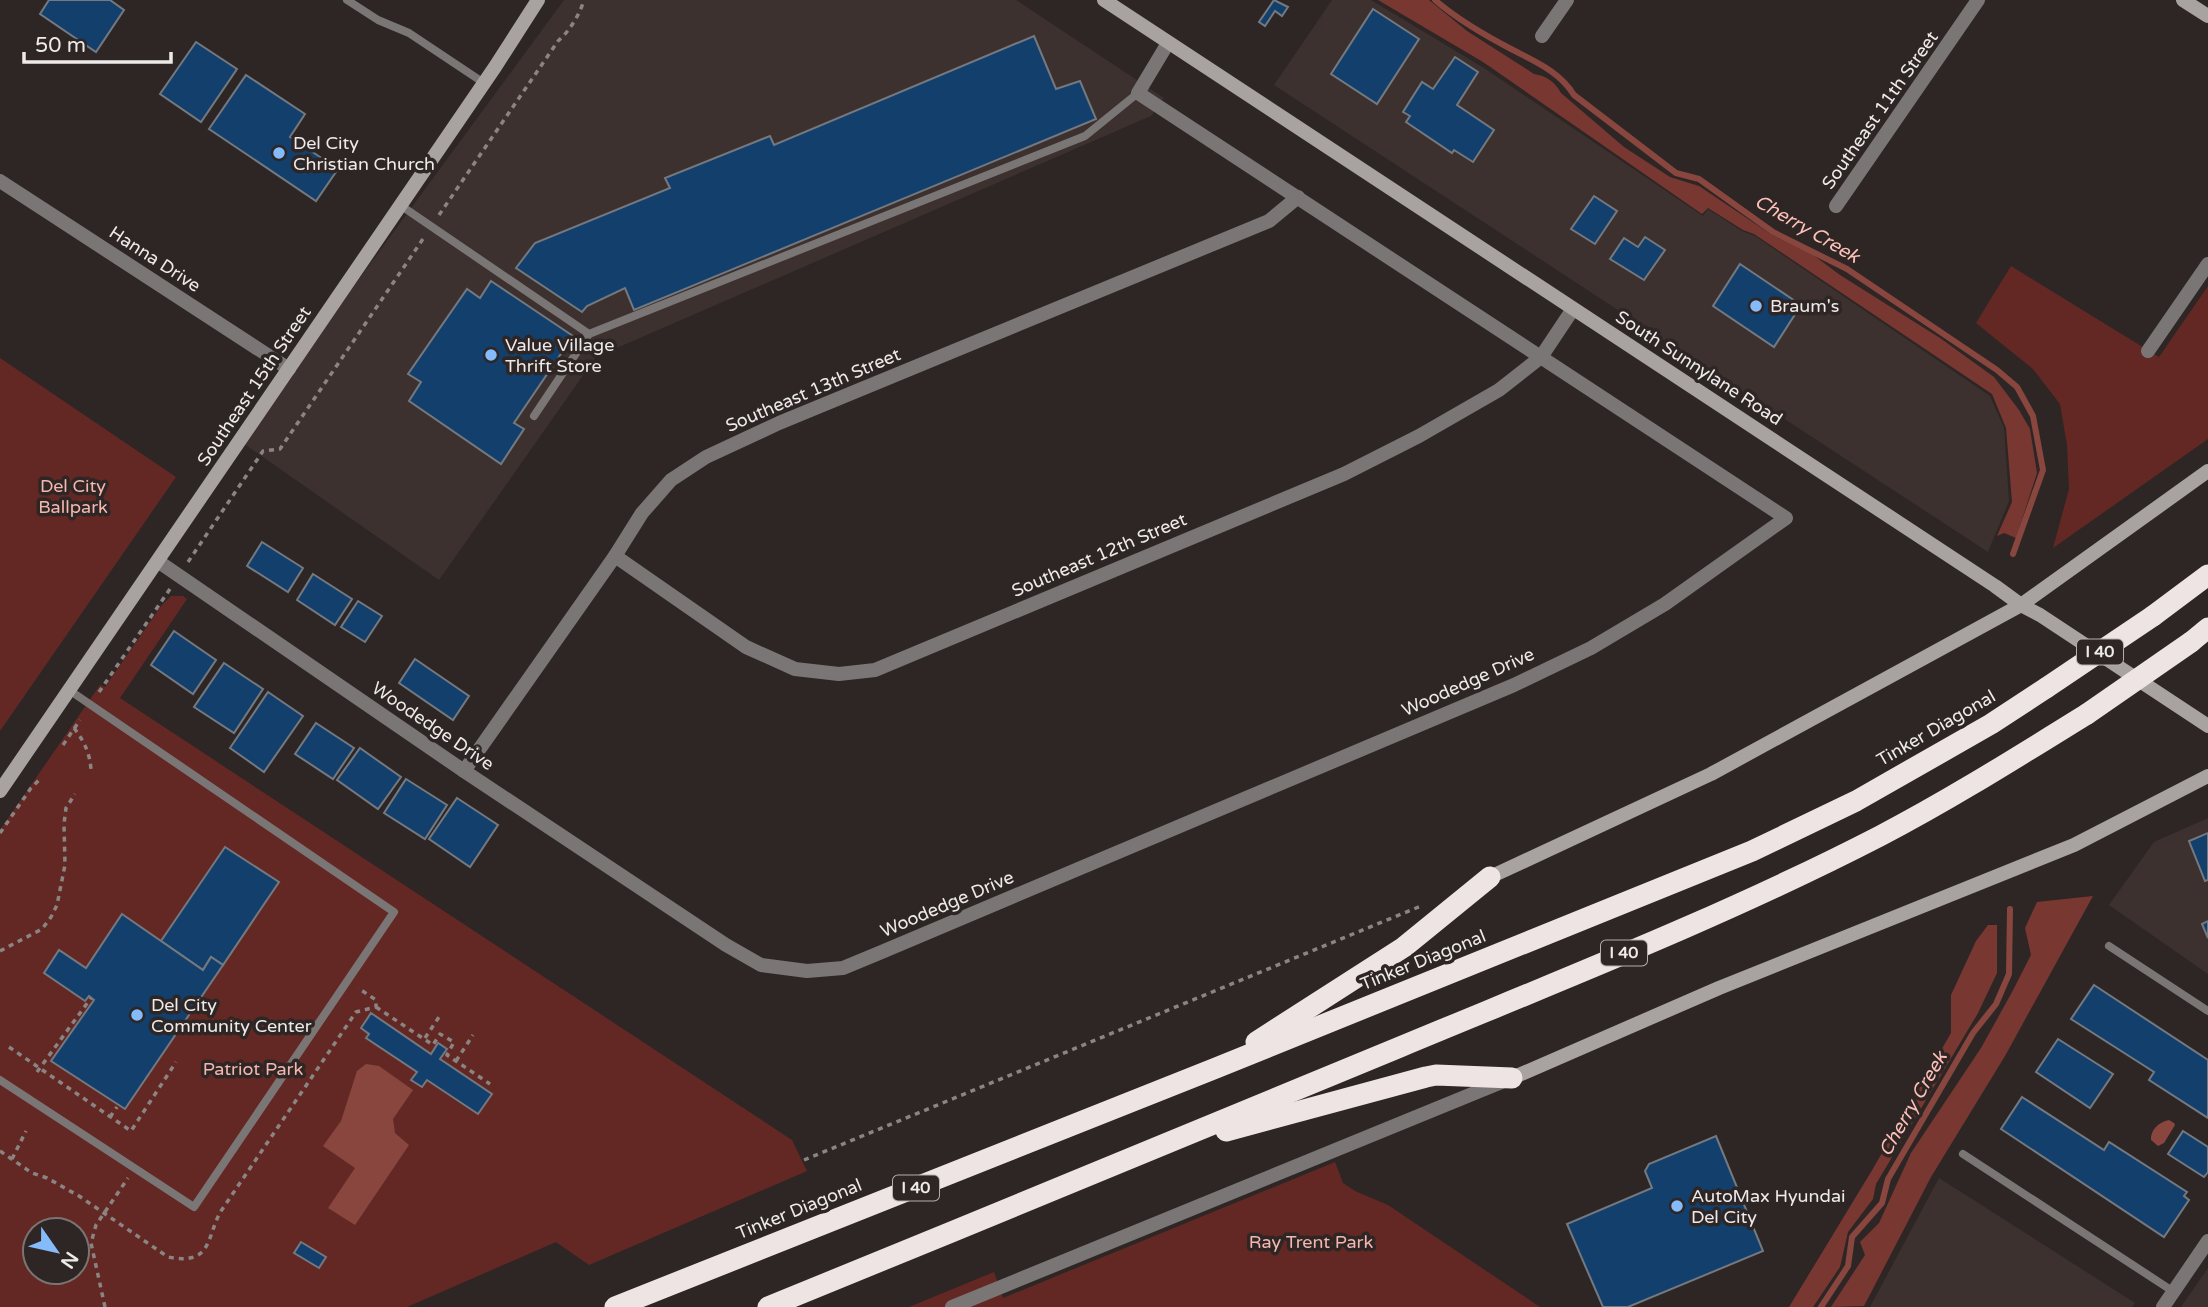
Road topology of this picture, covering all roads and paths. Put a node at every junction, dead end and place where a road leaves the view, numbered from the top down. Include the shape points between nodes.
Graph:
1 (346, 0) edge
2 (538, 0) edge
3 (584, 0) edge
4 (1104, 0) edge
5 (1567, 0) edge
6 (1978, 0) edge
7 (2183, 0) edge
8 (2208, 16) edge
9 (1542, 36) dead end
10 (1168, 43) junction
11 (484, 83) junction
12 (1139, 93) junction
13 (0, 181) edge
14 (1298, 197) junction
15 (400, 205) junction
16 (1836, 206) dead end
17 (432, 227) junction
18 (2208, 264) edge
19 (1573, 309) junction
20 (589, 334) junction
21 (2148, 351) dead end
22 (1541, 357) junction
23 (289, 369) junction
24 (534, 416) dead end
25 (2208, 471) edge
26 (615, 556) junction
27 (159, 562) junction
28 (179, 575) junction
29 (2208, 575) edge
30 (2021, 606) junction
31 (2208, 628) edge
32 (69, 690) junction
33 (99, 692) dead end
34 (80, 720) dead end
35 (2208, 726) edge
36 (74, 728) junction
37 (63, 745) dead end
38 (91, 770) dead end
39 (464, 771) junction
40 (2208, 776) edge
41 (40, 779) dead end
42 (0, 792) edge
43 (75, 794) dead end
44 (0, 834) edge
45 (1490, 877) joint
46 (1427, 903) dead end
47 (2109, 946) dead end
48 (0, 951) edge
49 (347, 980) junction
50 (91, 998) dead end
51 (376, 1007) junction
52 (2208, 1011) edge
53 (441, 1014) dead end
54 (473, 1035) dead end
55 (424, 1039) junction
56 (9, 1047) dead end
57 (456, 1060) junction
58 (176, 1062) dead end
59 (1216, 1068) junction
60 (38, 1070) junction
61 (1512, 1078) junction
62 (0, 1080) edge
63 (490, 1084) dead end
64 (117, 1107) dead end
65 (110, 1117) junction
66 (26, 1131) dead end
67 (0, 1151) edge
68 (1143, 1154) junction
69 (1964, 1154) dead end
70 (12, 1159) junction
71 (804, 1160) dead end
72 (134, 1169) junction
73 (103, 1213) junction
74 (2208, 1241) edge
75 (2174, 1292) junction
76 (105, 1307) edge
77 (615, 1307) edge
78 (768, 1307) edge
79 (952, 1307) edge
80 (2163, 1307) edge

1 - 11 lane via 409,33
2 - 11 main road, Southeast 15th Street
3 - 17 path
4 - 10 main road, South Sunnylane Road
5 - 9 street
6 - 16 street, Southeast 11th Street
7 - 8 main road
10 - 12 street
10 - 19 main road, South Sunnylane Road
11 - 15 main road, Southeast 15th Street
12 - 14 street
12 - 20 lane via 1085,136
13 - 23 street, Hanna Drive
14 - 22 street
14 - 26 street, Southeast 13th Street via 1269,221 706,457 671,480 642,513
15 - 17 lane
15 - 23 main road, Southeast 15th Street
17 - 20 lane
17 - 28 path via 280,449 263,451
18 - 21 street
19 - 22 street, Southeast 12th Street
19 - 30 main road, South Sunnylane Road
20 - 24 lane
22 - 26 street, Southeast 12th Street via 1499,390 1344,474 875,670 839,674 795,669 746,648
22 - 39 street, Woodedge Drive via 1786,518 1665,604 1591,648 1514,685 843,968 807,971 761,965
23 - 27 main road, Southeast 15th Street
25 - 30 main road
26 - 39 street, Southeast 13th Street
27 - 28 street, Woodedge Drive
27 - 32 main road, Southeast 15th Street
28 - 33 path
28 - 39 street, Woodedge Drive
29 - 59 highway, Tinker Diagonal / I 40, bridge via 1991,724 1856,801 1752,851
30 - 35 main road, South Sunnylane Road
30 - 45 main road via 1711,774
31 - 68 highway, I 40, bridge via 2087,714 1881,835 1677,931
32 - 42 main road, Southeast 15th Street
32 - 49 lane via 394,912
34 - 36 path
36 - 37 path
36 - 38 path via 84,741
40 - 61 main road via 2074,845 1710,992
41 - 44 path
43 - 48 path via 66,808 62,887 51,917 42,929
45 - 59 highway via 1404,947
46 - 71 path
47 - 52 lane
49 - 51 path via 376,1000
49 - 72 lane via 194,1207
50 - 60 path
51 - 55 path
51 - 73 path via 356,1012 221,1211 205,1250 180,1259 168,1257
53 - 55 path
54 - 57 path
55 - 57 path via 433,1045 443,1034 454,1042 447,1055
56 - 60 path
57 - 63 path
58 - 65 path via 131,1131
59 - 77 highway, Tinker Diagonal / I 40
60 - 65 path
61 - 68 highway via 1426,1077
61 - 79 street
62 - 72 lane
64 - 65 path
66 - 70 path
67 - 70 path
68 - 78 highway, I 40
69 - 75 lane
70 - 73 path
72 - 73 path
73 - 76 path via 91,1242
74 - 75 street
75 - 80 street

